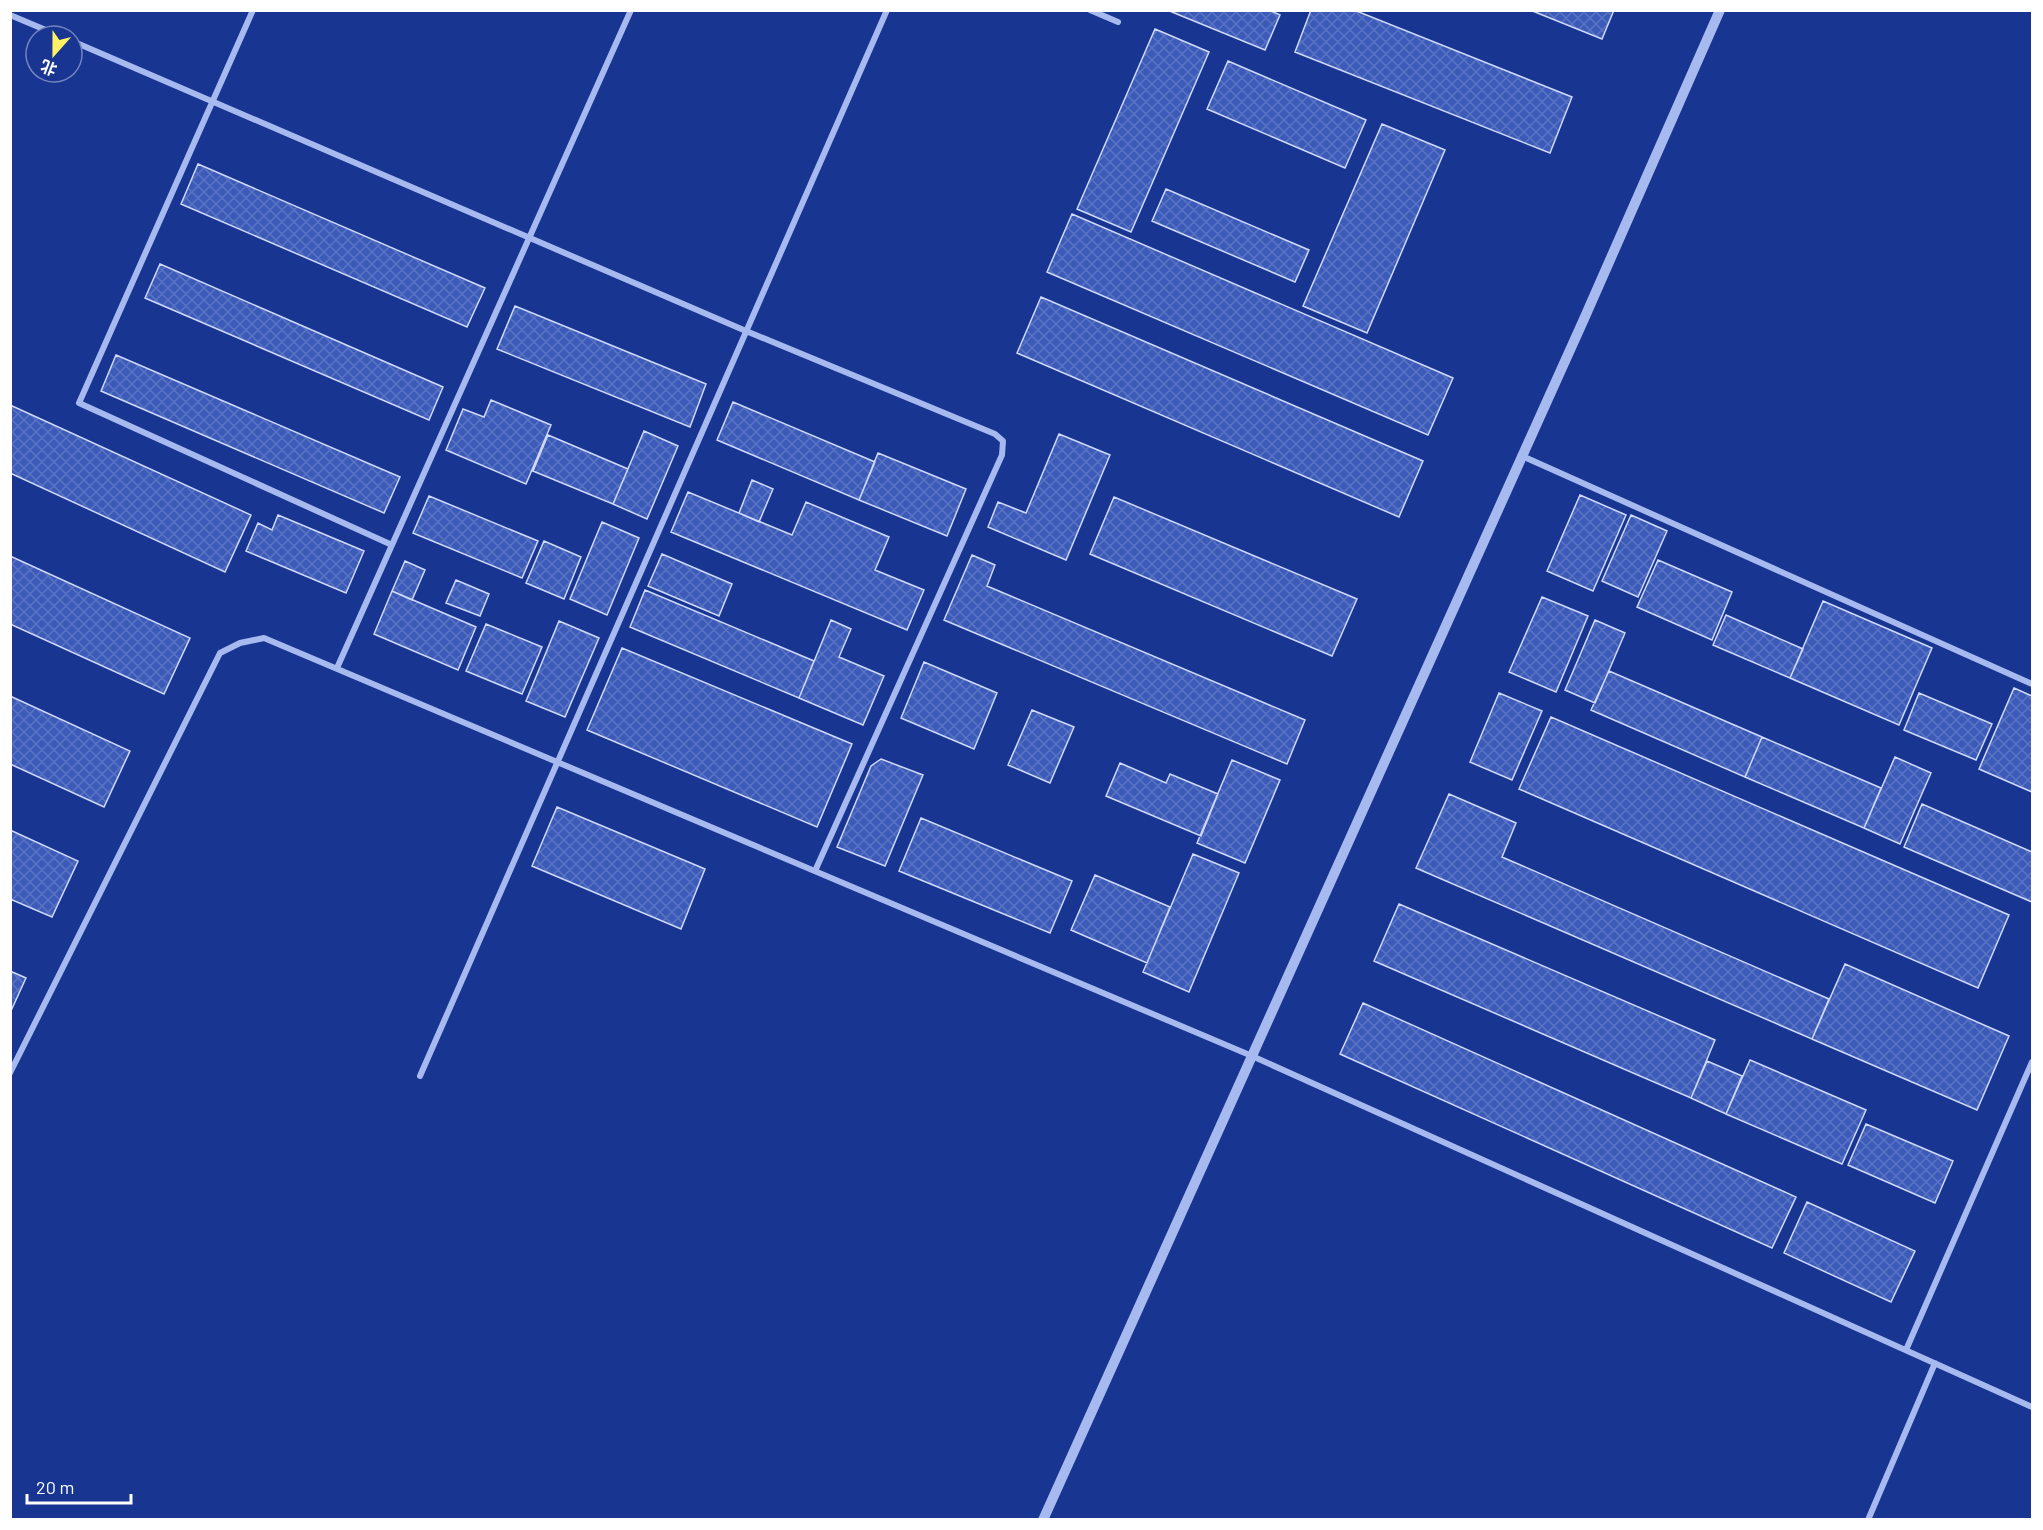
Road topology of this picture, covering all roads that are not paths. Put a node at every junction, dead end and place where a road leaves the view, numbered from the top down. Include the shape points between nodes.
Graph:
1 (253, 10) edge
2 (631, 10) edge
3 (887, 10) edge
4 (1090, 10) edge
5 (1720, 10) edge
6 (10, 15) edge
7 (1118, 22) dead end
8 (31, 24) edge
9 (84, 46) edge
10 (213, 101) junction
11 (529, 237) junction
12 (746, 331) junction
13 (1522, 456) junction
14 (392, 545) junction
15 (337, 668) junction
16 (2032, 684) edge
17 (558, 762) junction
18 (815, 871) junction
19 (1252, 1056) junction
20 (2032, 1062) edge
21 (10, 1073) edge
22 (420, 1076) dead end
23 (1906, 1350) junction
24 (1935, 1363) junction
25 (2032, 1407) edge
26 (1043, 1520) edge
27 (1868, 1520) edge

1 - 10 street
2 - 11 street
3 - 12 street
4 - 7 street
5 - 13 street
6 - 8 street
9 - 10 street
10 - 11 street
10 - 14 street via 79,403
11 - 12 street
11 - 14 street
12 - 17 street
12 - 18 street via 1003,441 1002,455
13 - 16 street
13 - 19 street
14 - 15 street
15 - 17 street
15 - 21 street via 264,638 240,643 220,653
17 - 18 street
17 - 22 street
18 - 19 street
19 - 23 street
19 - 26 street
20 - 23 street
23 - 24 street
24 - 25 street
24 - 27 street

